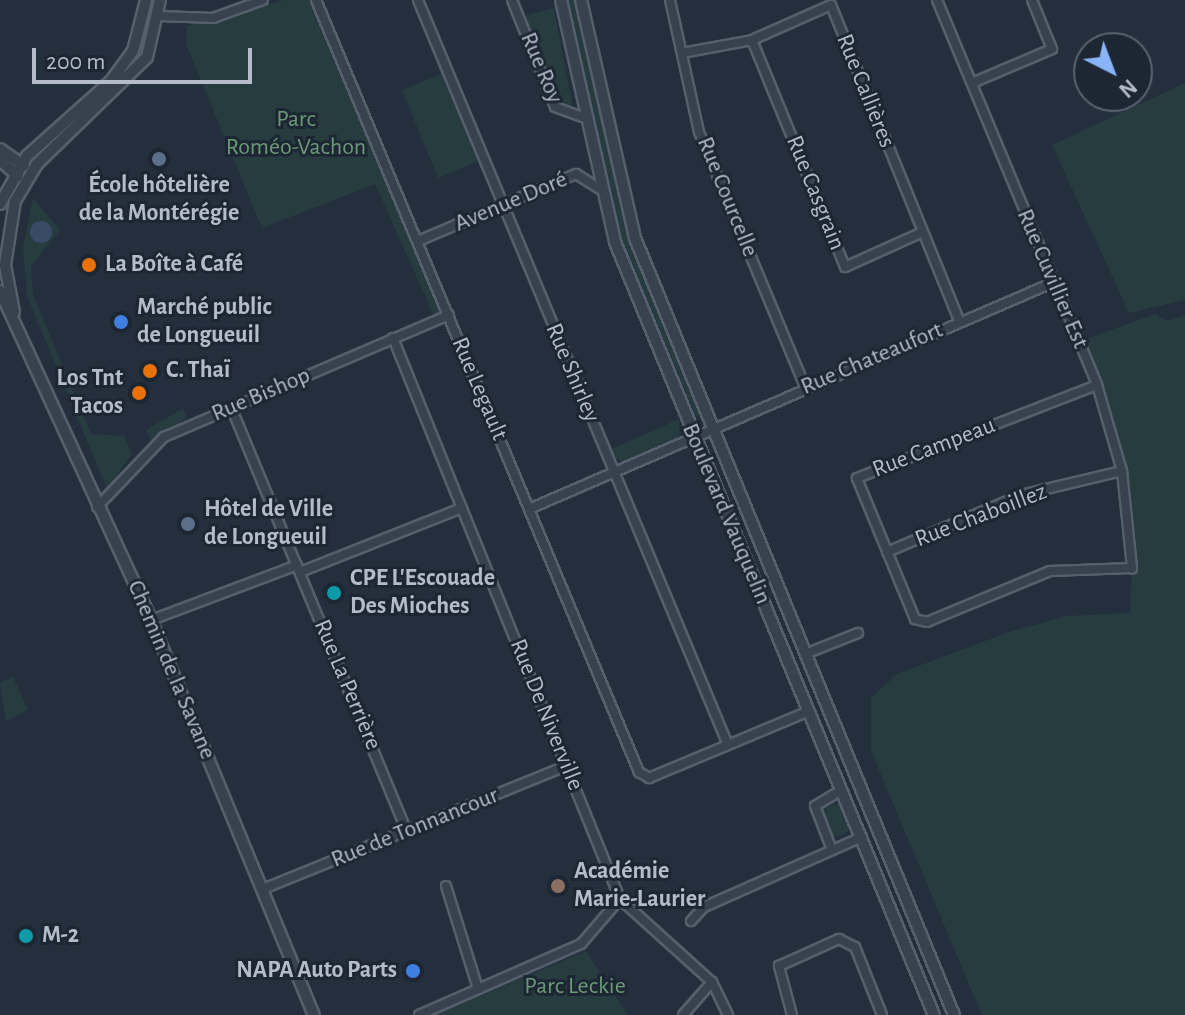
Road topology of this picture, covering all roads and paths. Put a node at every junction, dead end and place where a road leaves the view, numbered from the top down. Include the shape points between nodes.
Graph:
1 (146, 0) edge
2 (160, 0) edge
3 (263, 0) edge
4 (316, 0) edge
5 (418, 0) edge
6 (512, 0) edge
7 (561, 0) edge
8 (581, 0) edge
9 (670, 0) edge
10 (937, 0) edge
11 (1032, 0) edge
12 (160, 16) junction
13 (752, 40) junction
14 (682, 53) junction
15 (972, 83) junction
16 (585, 118) junction
17 (0, 149) edge
18 (0, 160) edge
19 (18, 168) junction
20 (32, 172) junction
21 (25, 183) junction
22 (600, 189) junction
23 (0, 204) edge
24 (502, 206) junction
25 (923, 232) junction
26 (418, 241) junction
27 (1052, 283) junction
28 (0, 291) edge
29 (449, 315) junction
30 (960, 322) junction
31 (19, 329) junction
32 (393, 338) junction
33 (1097, 385) junction
34 (805, 387) junction
35 (231, 407) junction
36 (713, 427) junction
37 (693, 437) junction
38 (1122, 471) junction
39 (614, 472) junction
40 (96, 508) junction
41 (462, 508) junction
42 (529, 509) junction
43 (887, 552) junction
44 (298, 568) junction
45 (1132, 568) joint
46 (151, 620) junction
47 (858, 633) dead end
48 (805, 654) junction
49 (809, 711) junction
50 (728, 745) junction
51 (566, 766) junction
52 (842, 790) junction
53 (407, 831) junction
54 (862, 837) junction
55 (832, 850) junction
56 (446, 886) dead end
57 (263, 889) junction
58 (620, 899) junction
59 (691, 921) dead end
60 (712, 982) junction
61 (478, 989) junction
62 (314, 1015) edge
63 (419, 1015) edge
64 (683, 1015) edge
65 (728, 1015) edge
66 (792, 1015) edge
67 (882, 1015) edge
68 (934, 1015) edge
69 (954, 1015) edge

1 - 19 street via 133,51 111,81
2 - 12 street, Chemin de la Savane
3 - 12 street via 213,18
4 - 26 street, Rue Legault
5 - 24 street, Rue Shirley
6 - 16 street, Rue Roy via 555,107
7 - 16 street, Boulevard Vauquelin
8 - 36 street, Boulevard Vauquelin via 626,212
9 - 14 street, Rue Courcelle
10 - 15 street, Rue Cuvillier Est
11 - 15 street via 1052,49
12 - 20 street, Chemin de la Savane via 147,57 124,87
13 - 14 street, Rue Callières
13 - 25 street, Rue Casgrain via 845,267
13 - 25 street, Rue Callières via 831,5
14 - 34 street, Rue Courcelle via 699,132
15 - 27 street, Rue Cuvillier Est
16 - 22 street, Boulevard Vauquelin
17 - 19 street
18 - 19 street
19 - 20 street
19 - 21 street
19 - 23 street
20 - 21 street, Chemin de la Savane
21 - 31 street, Chemin de la Savane via 10,216 5,265
22 - 24 street, Avenue Doré via 578,173
22 - 37 street, Boulevard Vauquelin
24 - 26 street, Avenue Doré
24 - 39 street, Rue Shirley
25 - 30 street, Rue Callières
26 - 29 street, Rue Legault
27 - 30 street, Rue Chateaufort
27 - 33 street, Rue Cuvillier Est
28 - 31 street, Chemin de la Savane
29 - 32 street, Rue Bishop
29 - 42 street, Rue Legault
30 - 34 street, Rue Chateaufort
31 - 40 street, Chemin de la Savane
32 - 35 street, Rue Bishop
32 - 41 street, Rue De Niverville
33 - 38 street, Rue Cuvillier Est
33 - 43 street, Rue Campeau via 857,478
34 - 36 street, Rue Chateaufort
35 - 40 street, Rue Bishop via 164,437
35 - 44 street, Rue La Perrière
36 - 37 street, Rue Chateaufort
36 - 48 street, Boulevard Vauquelin
37 - 39 street, Rue Chateaufort
37 - 49 street, Boulevard Vauquelin
38 - 43 street, Rue Chaboillez via 1021,495
38 - 45 street, Rue Cuvillier Est
39 - 42 street, Rue Chateaufort
39 - 50 street, Rue Shirley
40 - 46 street, Chemin de la Savane
41 - 44 street
41 - 51 street, Rue De Niverville
42 - 50 street, Rue Legault via 643,777
43 - 45 street, Rue Campeau via 915,619 927,622 1050,571
44 - 46 street
44 - 53 street, Rue La Perrière
46 - 57 street, Chemin de la Savane
47 - 48 street
48 - 69 street, Boulevard Vauquelin
49 - 50 street
49 - 52 street, Boulevard Vauquelin
51 - 53 street, Rue de Tonnancour
51 - 58 street, Rue De Niverville
52 - 54 street, Boulevard Vauquelin
52 - 55 street via 815,806
53 - 57 street, Rue de Tonnancour
54 - 55 street
54 - 68 street, Boulevard Vauquelin
55 - 59 street via 704,907
56 - 61 street
57 - 62 street, Chemin de la Savane
58 - 60 street, Rue De Niverville
58 - 61 street via 581,944
60 - 64 street
60 - 65 street, Rue De Niverville
61 - 63 street
66 - 67 street via 779,966 839,939 855,947

